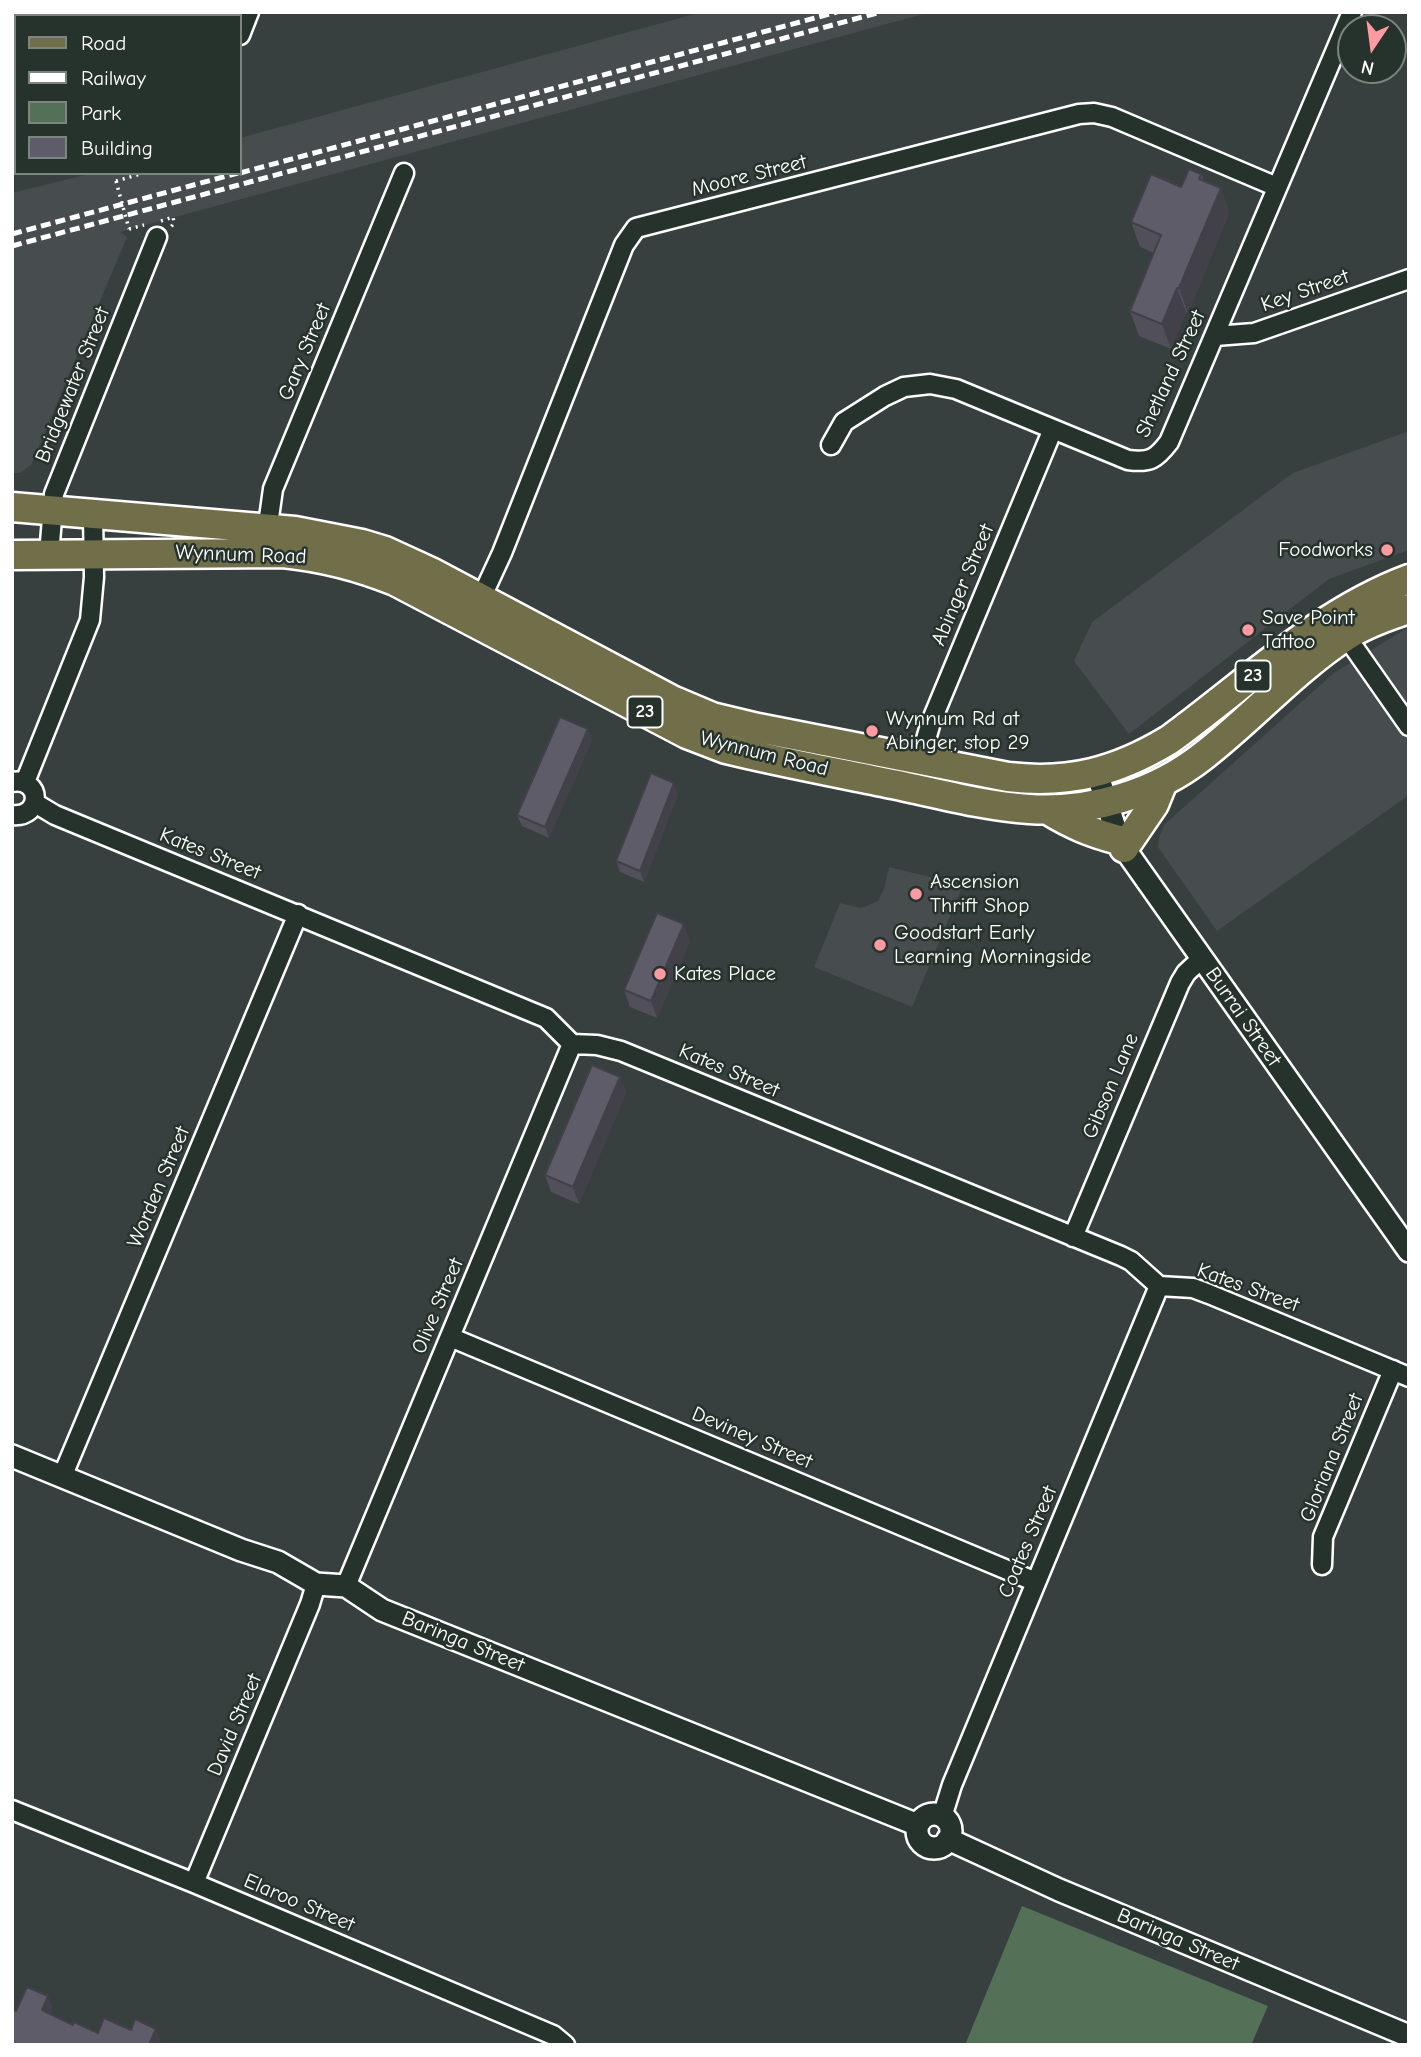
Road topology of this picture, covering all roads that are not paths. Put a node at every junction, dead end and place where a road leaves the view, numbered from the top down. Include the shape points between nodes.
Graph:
1 (249, 12) edge
2 (1352, 12) edge
3 (242, 30) edge
4 (404, 173) dead end
5 (1277, 187) junction
6 (158, 237) dead end
7 (1409, 279) edge
8 (1215, 336) junction
9 (1053, 429) junction
10 (831, 444) dead end
11 (12, 506) edge
12 (52, 510) junction
13 (93, 514) junction
14 (266, 541) junction
15 (93, 554) junction
16 (12, 555) edge
17 (49, 555) junction
18 (1408, 589) edge
19 (476, 609) junction
20 (1346, 636) junction
21 (1409, 726) edge
22 (920, 760) junction
23 (1097, 773) junction
24 (18, 782) edge
25 (1163, 782) junction
26 (1106, 802) junction
27 (34, 803) junction
28 (1048, 810) junction
29 (12, 815) edge
30 (1121, 844) junction
31 (298, 915) junction
32 (1201, 959) junction
33 (572, 1044) junction
34 (1073, 1237) junction
35 (1409, 1251) edge
36 (1159, 1286) junction
37 (450, 1337) junction
38 (1401, 1373) edge
39 (12, 1456) edge
40 (62, 1477) junction
41 (1322, 1564) dead end
42 (1036, 1581) junction
43 (316, 1584) junction
44 (346, 1586) junction
45 (12, 1810) edge
46 (942, 1817) junction
47 (918, 1825) junction
48 (948, 1839) junction
49 (194, 1883) junction
50 (1409, 2036) edge
51 (565, 2045) edge

1 - 3 street
2 - 5 street, Shetland Street
4 - 14 street, Gary Street via 272,489
5 - 8 street, Shetland Street
5 - 19 street, Moore Street via 1094,113 636,228 624,245
6 - 12 street, Bridgewater Street via 54,494
7 - 8 street, Key Street via 1254,333
8 - 9 street, Shetland Street via 1169,442 1158,456 1143,462 1128,460
9 - 10 street, Shetland Street via 956,389 930,384 904,387 885,396 844,422
9 - 22 street, Abinger Street via 930,722
11 - 12 main road, Wynnum Road / 23
12 - 13 main road, Wynnum Road / 23
12 - 17 street, Bridgewater Street
13 - 14 main road, Wynnum Road / 23
13 - 15 street
14 - 15 main road, Wynnum Road / 23
14 - 19 main road, Wynnum Road / 23 via 303,555 349,564
15 - 17 main road, Wynnum Road / 23
15 - 24 street via 90,620
16 - 17 main road, Wynnum Road / 23
18 - 20 main road, Wynnum Road / 23 via 1381,619
18 - 23 main road, Wynnum Road / 23 via 1382,590 1322,625 1169,740 1145,755
19 - 22 main road, Wynnum Road / 23 via 712,717
19 - 28 main road, Wynnum Road / 23 via 687,734 726,749 993,804
20 - 21 street
20 - 25 main road, Wynnum Road / 23 via 1201,758
22 - 23 main road, Wynnum Road / 23 via 1031,779
23 - 26 street, Burrai Street
24 - 27 street via 32,789
25 - 26 main road, Wynnum Road / 23
25 - 30 main road via 1154,804
26 - 28 main road, Wynnum Road / 23
26 - 30 street, Burrai Street
27 - 29 street via 22,816
27 - 31 street, Kates Street
28 - 30 main road
30 - 32 street, Burrai Street
31 - 33 street, Kates Street via 546,1018
31 - 40 street, Worden Street
32 - 34 street, Gibson Lane via 1180,983
32 - 35 street, Burrai Street
33 - 34 street, Kates Street via 621,1051
33 - 37 street, Olive Street
34 - 36 street, Kates Street via 1131,1261
36 - 38 street, Kates Street via 1193,1288
36 - 42 street, Coates Street
37 - 42 street, Deviney Street
37 - 44 street, Olive Street
38 - 41 street, Gloriana Street via 1323,1537
39 - 40 street, Baringa Street
40 - 43 street, Baringa Street via 278,1562
42 - 46 street, Coates Street
43 - 44 street, Baringa Street
43 - 49 street, David Street
44 - 47 street, Baringa Street via 382,1610
45 - 49 street, Elaroo Street
46 - 47 street via 931,1815
46 - 48 street via 950,1826
47 - 48 street via 918,1839 926,1847 940,1847
48 - 50 street, Baringa Street
49 - 51 street, Elaroo Street via 553,2035

